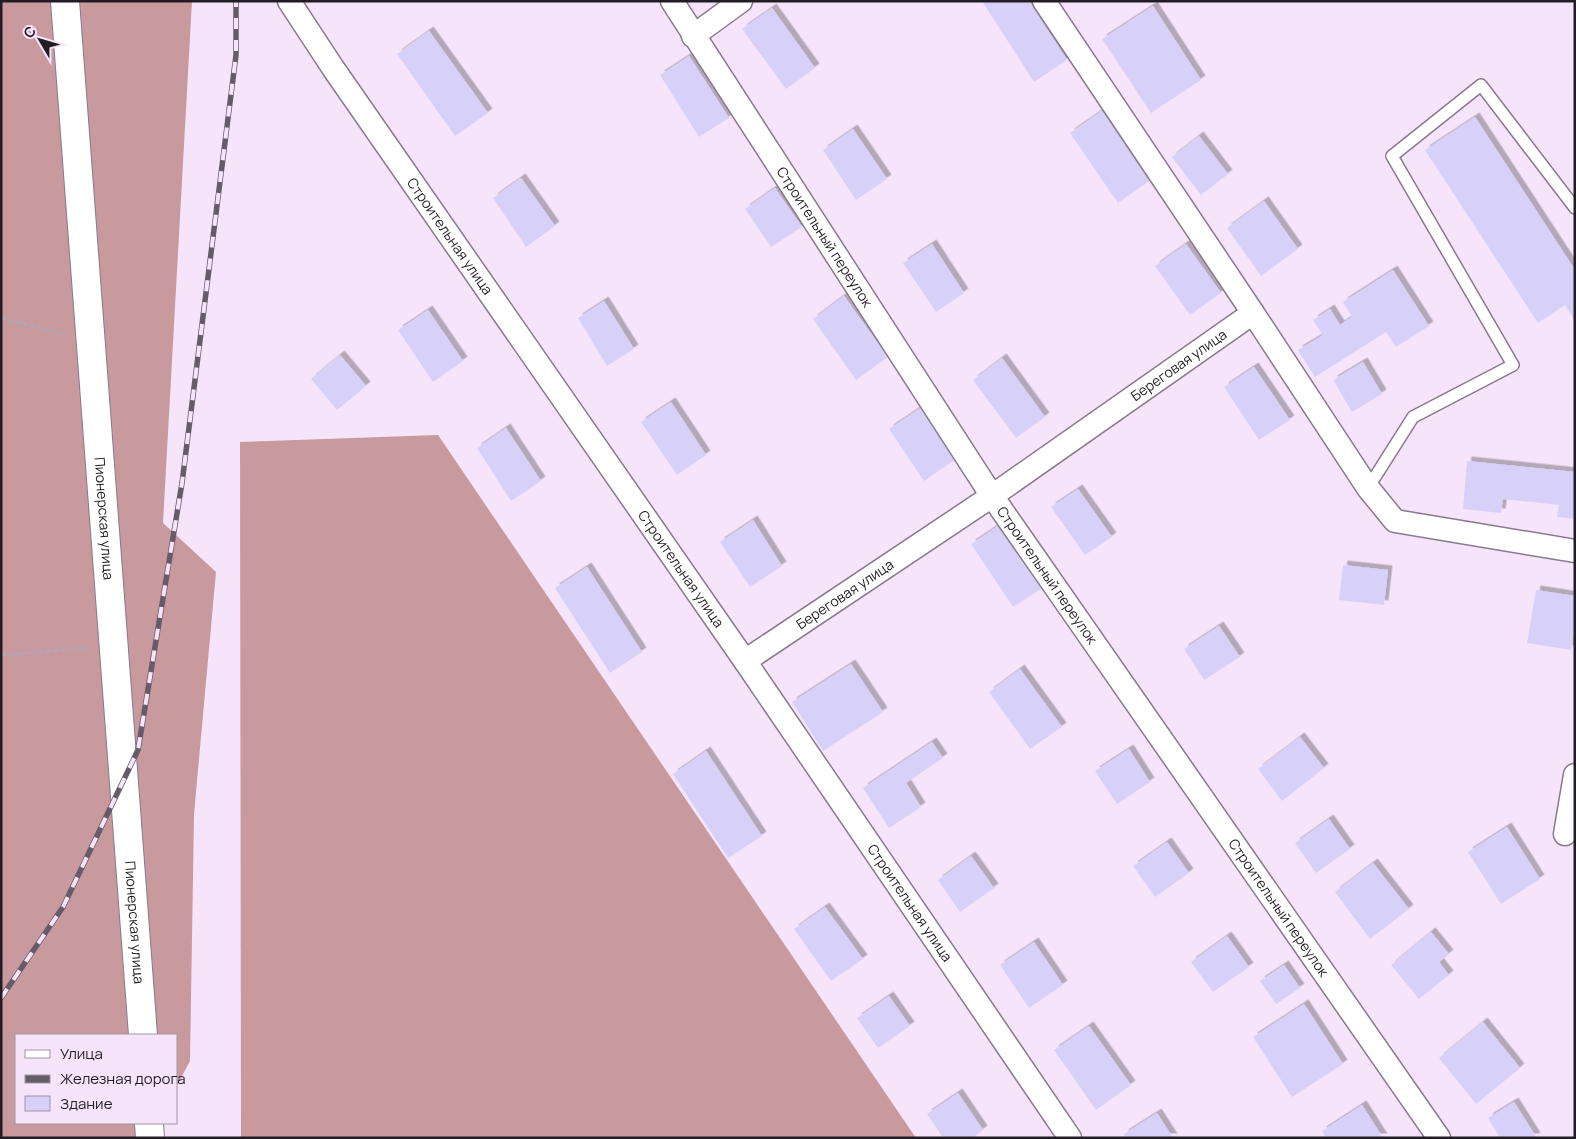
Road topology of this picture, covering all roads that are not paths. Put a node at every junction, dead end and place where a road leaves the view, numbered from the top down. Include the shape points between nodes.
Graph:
1 (65, 1) edge
2 (289, 1) edge
3 (672, 1) edge
4 (741, 1) edge
5 (1044, 1) edge
6 (693, 36) junction
7 (1575, 208) edge
8 (1253, 313) junction
9 (1368, 488) junction
10 (992, 496) junction
11 (1575, 551) edge
12 (745, 661) junction
13 (1575, 775) edge
14 (1565, 834) dead end
15 (143, 1034) edge
16 (149, 1124) edge
17 (150, 1138) edge
18 (1070, 1138) edge
19 (1439, 1138) edge

1 - 15 street, Пионерская улица
2 - 12 street, Строительная улица
3 - 6 street, Строительный переулок
4 - 6 street
5 - 8 street
6 - 10 street, Строительный переулок
7 - 9 lane via 1481,84 1392,156 1513,365 1413,417
8 - 9 street
8 - 10 street, Береговая улица
9 - 11 street via 1395,521
10 - 12 street, Береговая улица
10 - 19 street, Строительный переулок
12 - 18 street, Строительная улица
13 - 14 street
16 - 17 street

